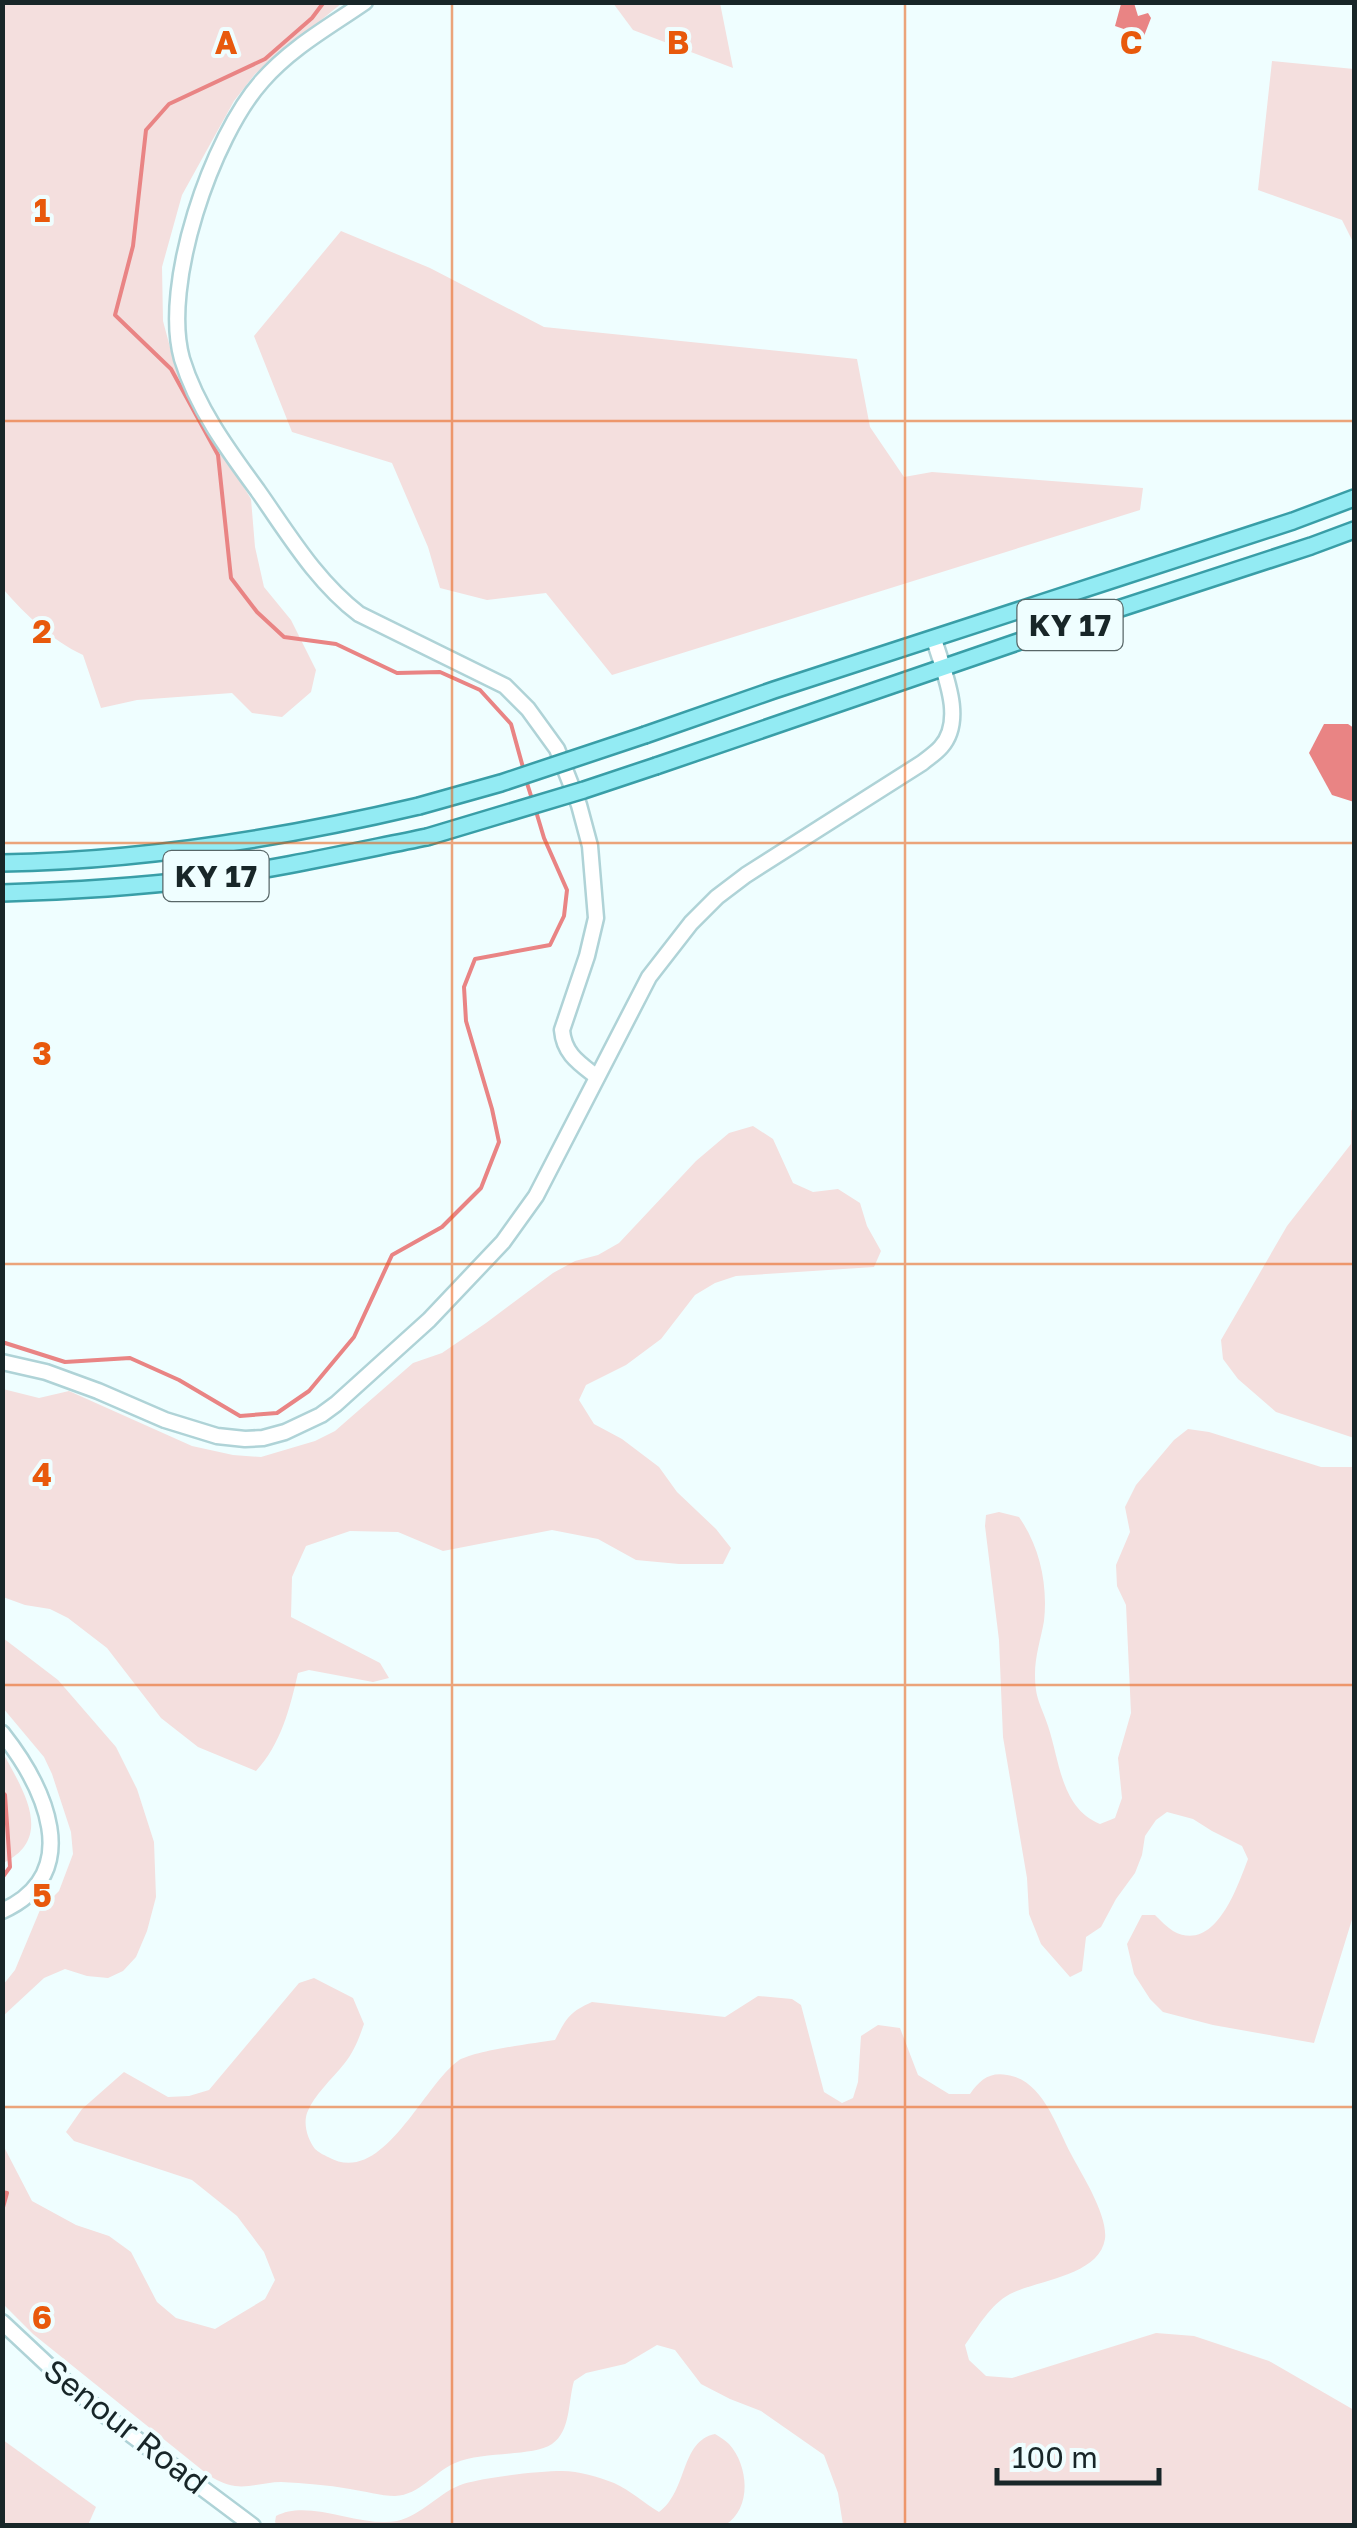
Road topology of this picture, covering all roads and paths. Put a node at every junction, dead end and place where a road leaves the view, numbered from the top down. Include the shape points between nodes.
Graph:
1 (365, 2) edge
2 (1354, 498) edge
3 (1354, 530) edge
4 (934, 639) junction
5 (942, 668) junction
6 (2, 862) edge
7 (2, 893) edge
8 (597, 1077) junction
9 (2, 1362) edge
10 (2, 1733) edge
11 (2, 1911) edge
12 (2, 2322) edge
13 (254, 2526) edge

1 - 8 main road via 295,48 239,110 188,241 177,336 201,405 228,449 339,599 505,686 557,749 590,846 596,918 562,1038 568,1054
2 - 4 main road, KY 17
3 - 5 main road, KY 17
4 - 5 main road
4 - 6 main road, KY 17, bridge via 418,806 259,838
5 - 7 main road, KY 17, bridge via 427,837 203,878
5 - 8 main road via 953,710 941,747 718,897 649,977
8 - 9 main road via 536,1196 503,1242 429,1320 306,1423 263,1438 217,1436
10 - 11 main road via 41,1794 51,1844 38,1882
12 - 13 main road, Senour Road via 106,2416

